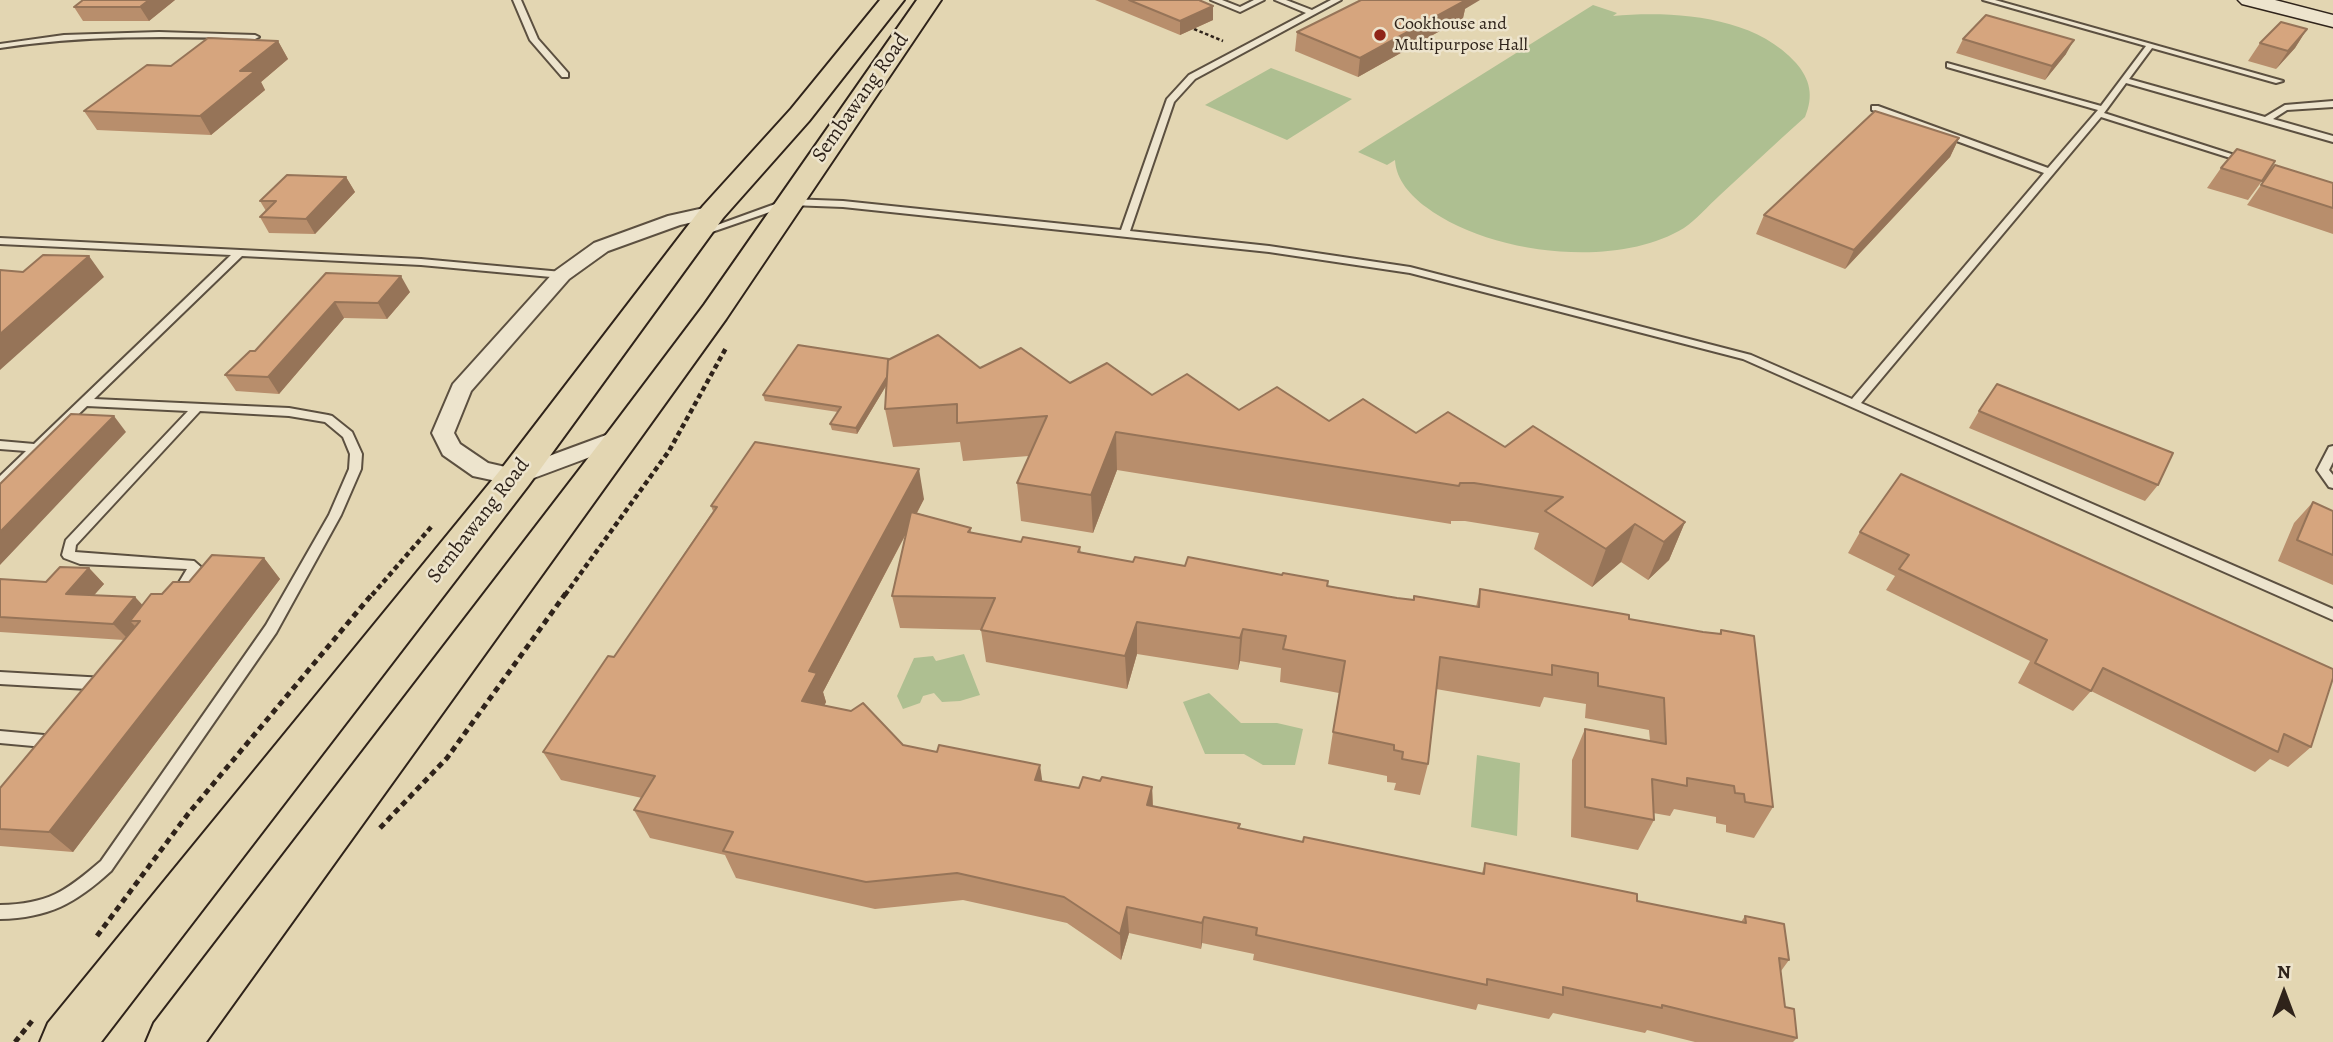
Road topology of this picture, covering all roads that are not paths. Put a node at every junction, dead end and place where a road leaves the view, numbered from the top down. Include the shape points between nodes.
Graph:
1 (517, 0) edge
2 (892, 0) edge
3 (929, 0) edge
4 (1215, 0) edge
5 (1260, 0) edge
6 (1279, 0) edge
7 (1337, 0) edge
8 (1987, 0) edge
9 (2249, 0) edge
10 (2307, 0) edge
11 (2333, 6) edge
12 (1312, 13) junction
13 (2333, 21) edge
14 (255, 37) edge
15 (0, 46) edge
16 (2150, 46) junction
17 (1242, 50) joint
18 (1950, 65) dead end
19 (565, 75) dead end
20 (2124, 80) junction
21 (2280, 81) dead end
22 (2333, 104) edge
23 (1875, 108) edge
24 (2101, 111) junction
25 (2266, 120) junction
26 (2333, 139) edge
27 (2255, 162) edge
28 (2050, 172) junction
29 (789, 202) junction
30 (704, 223) junction
31 (1124, 234) junction
32 (0, 241) edge
33 (239, 253) junction
34 (562, 275) junction
35 (83, 402) junction
36 (1854, 404) junction
37 (197, 408) junction
38 (625, 436) junction
39 (0, 445) edge
40 (37, 447) junction
41 (2333, 450) edge
42 (514, 477) junction
43 (0, 483) edge
44 (2333, 484) edge
45 (172, 601) edge
46 (2333, 615) edge
47 (0, 678) edge
48 (105, 684) edge
49 (0, 737) edge
50 (57, 742) edge
51 (0, 912) edge
52 (52, 1028) edge
53 (173, 1042) edge

1 - 19 lane via 534,40
2 - 30 main road, Sembawang Road via 800,115
3 - 29 main road, Sembawang Road
4 - 5 lane via 1240,10
6 - 12 lane
7 - 12 lane
8 - 16 lane
9 - 13 main road
10 - 11 main road
12 - 17 lane
14 - 15 lane via 83,35
16 - 20 lane
16 - 21 lane
17 - 31 lane via 1192,77 1170,101
18 - 24 lane
20 - 24 lane
20 - 25 lane
22 - 25 lane via 2285,108
23 - 28 lane
24 - 27 lane
24 - 28 lane
25 - 26 lane
28 - 36 lane
29 - 30 lane
29 - 31 lane
29 - 38 main road, Sembawang Road
30 - 34 street via 675,220 601,247
30 - 42 main road, Sembawang Road
31 - 36 lane via 1269,249 1410,271 1747,358
32 - 33 lane
33 - 34 lane
33 - 35 lane
34 - 42 street via 461,389 443,433 451,449 481,470
35 - 37 lane
35 - 40 lane
36 - 46 lane
37 - 45 lane via 70,543 68,555 190,564 196,568
37 - 51 lane via 289,412 328,419 348,435 356,454 355,469 335,516 271,629 106,866 81,889 53,904 29,912
38 - 42 street
38 - 53 main road, Sembawang Road
39 - 40 lane
40 - 43 lane
41 - 44 lane via 2323,470
42 - 52 main road, Sembawang Road
47 - 48 lane
49 - 50 lane

